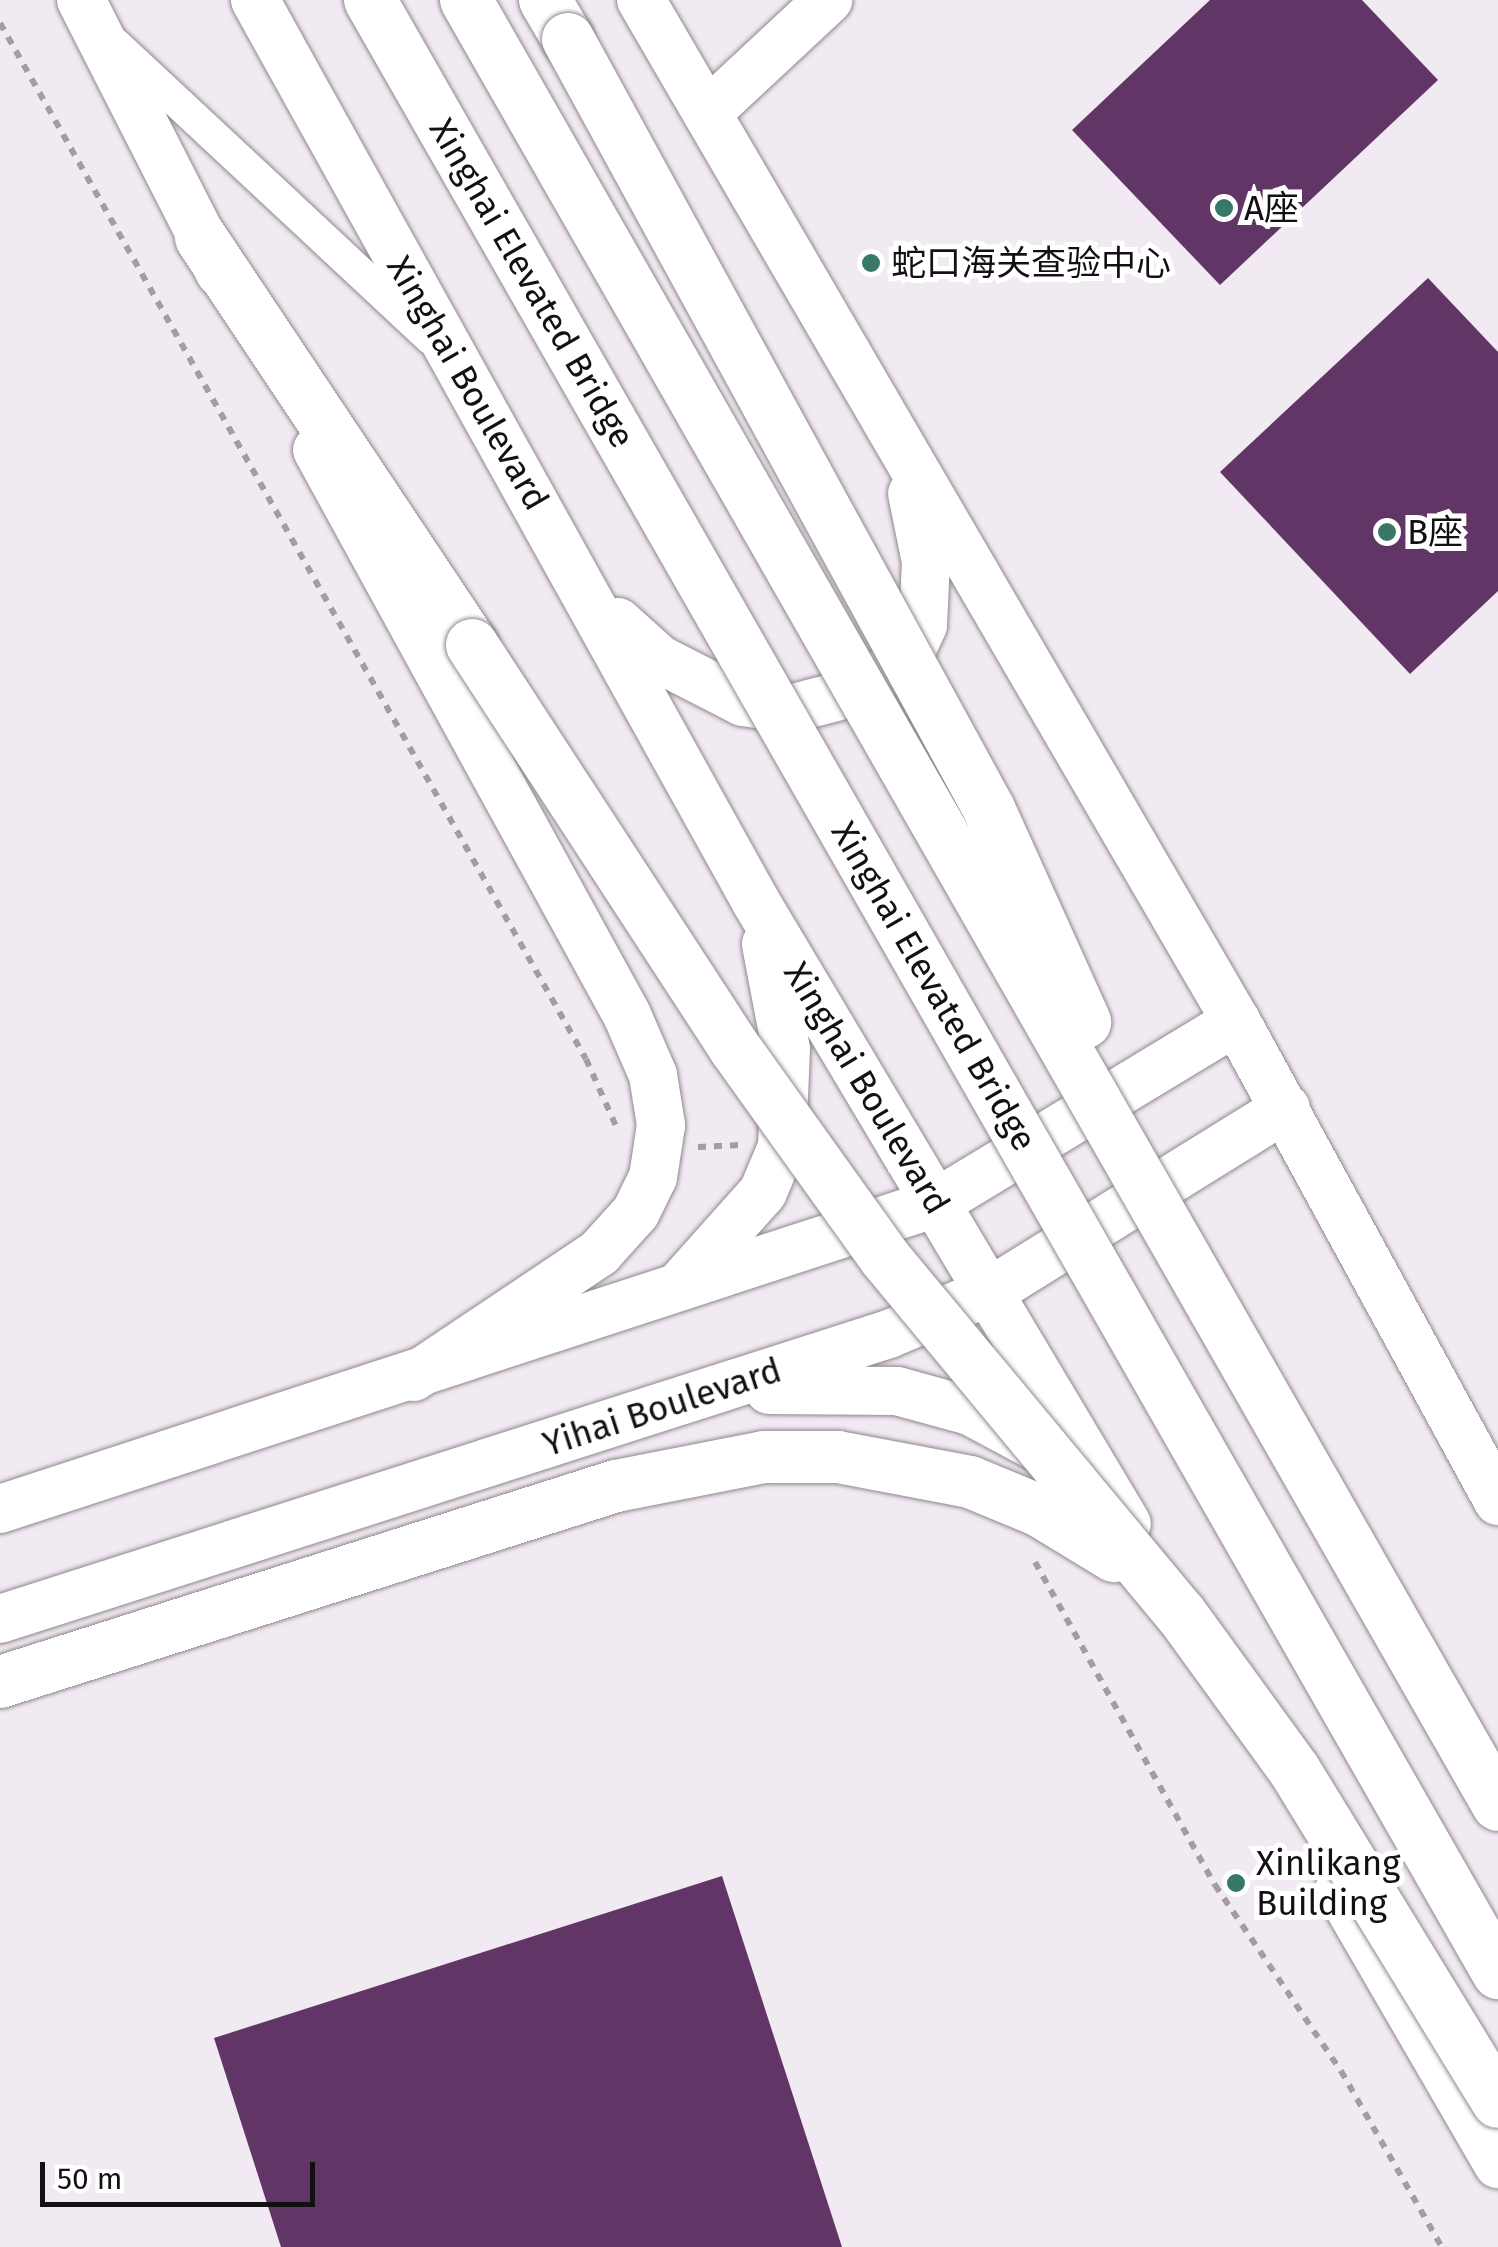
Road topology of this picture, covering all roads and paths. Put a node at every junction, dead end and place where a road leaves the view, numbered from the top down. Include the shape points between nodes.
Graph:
1 (82, 0) edge
2 (255, 0) edge
3 (370, 0) edge
4 (466, 0) edge
5 (641, 0) edge
6 (828, 0) edge
7 (556, 20) edge
8 (0, 24) edge
9 (706, 113) junction
10 (201, 238) junction
11 (460, 371) junction
12 (896, 437) junction
13 (588, 591) junction
14 (756, 902) junction
15 (1236, 1021) junction
16 (1286, 1108) junction
17 (658, 1148) junction
18 (778, 1156) junction
19 (936, 1203) junction
20 (991, 1291) junction
21 (671, 1292) junction
22 (1208, 1297) junction
23 (414, 1376) junction
24 (701, 1394) junction
25 (1498, 1501) edge
26 (0, 1509) edge
27 (1122, 1516) junction
28 (1026, 1546) dead end
29 (1381, 1600) junction
30 (1181, 1614) junction
31 (0, 1619) edge
32 (0, 1682) edge
33 (1498, 1765) edge
34 (1498, 1805) edge
35 (1498, 1972) edge
36 (1498, 2102) edge
37 (1498, 2164) edge
38 (1442, 2247) edge

1 - 10 main road
1 - 11 street via 126,58
2 - 11 main road, Xinghai Boulevard
3 - 35 main road, Xinghai Elevated Bridge, bridge
4 - 22 main road, bridge
5 - 9 main road
6 - 9 main road
7 - 22 main road, bridge via 990,809
8 - 17 path via 586,1059 626,1150
9 - 12 main road
10 - 17 main road via 627,1015 653,1075
10 - 30 main road, bridge via 734,1047 884,1258
11 - 13 main road, Xinghai Boulevard
12 - 13 main road via 921,527 927,598 912,648 863,690 790,709 743,702 659,660
12 - 15 main road
13 - 14 main road, Xinghai Boulevard
14 - 18 main road via 786,1050 789,1095
14 - 19 main road, Xinghai Boulevard
15 - 16 main road
15 - 19 main road
16 - 20 main road, Yihai Boulevard
16 - 25 main road
17 - 18 path via 757,1144
17 - 23 main road via 636,1212 599,1253
18 - 21 main road via 727,1240
19 - 20 main road, Xinghai Boulevard
19 - 21 main road
20 - 24 main road, Yihai Boulevard via 889,1334
20 - 27 main road, Xinghai Boulevard
21 - 23 main road
22 - 29 main road, bridge
23 - 26 main road
24 - 27 main road via 826,1386 897,1391 954,1407 1025,1437
24 - 31 main road, Yihai Boulevard
27 - 37 main road, Xinghai Boulevard
28 - 38 path via 1215,1885 1341,2071
29 - 33 main road, bridge
29 - 34 main road, bridge
30 - 32 main road, bridge via 1116,1558 1040,1511 970,1482 838,1456 764,1456 616,1486
30 - 36 main road, bridge via 1295,1771

